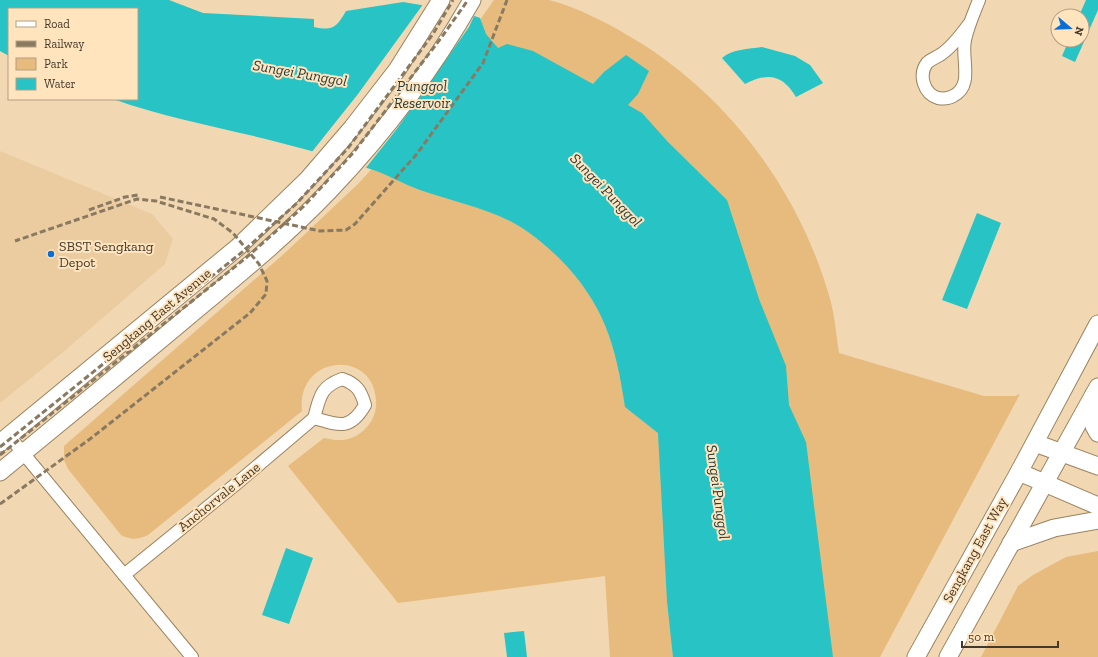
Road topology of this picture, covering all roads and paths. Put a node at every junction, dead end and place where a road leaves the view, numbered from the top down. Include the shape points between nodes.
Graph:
1 (442, 0) edge
2 (472, 0) edge
3 (979, 0) edge
4 (969, 24) junction
5 (1098, 324) edge
6 (1096, 391) edge
7 (314, 418) dead end
8 (1098, 434) edge
9 (5, 440) edge
10 (1035, 443) junction
11 (23, 453) junction
12 (1061, 453) junction
13 (1098, 466) edge
14 (0, 472) edge
15 (1019, 472) junction
16 (1044, 483) junction
17 (1098, 506) edge
18 (1098, 520) edge
19 (1008, 548) junction
20 (124, 575) junction
21 (192, 657) edge
22 (916, 657) edge
23 (948, 657) edge

1 - 9 main road, Sengkang East Avenue via 397,70 308,179 238,247
2 - 11 main road, Sengkang East Avenue via 419,81 373,141 329,191 268,249
3 - 4 street
4 - 4 street via 964,42 964,86 951,98 938,98 926,89 922,76 924,68 958,38
5 - 10 main road, Sengkang East Way
6 - 8 main road via 1094,426
6 - 12 main road, Sengkang East Way
7 - 20 street, Anchorvale Lane
9 - 11 street
10 - 12 main road
10 - 15 main road, Sengkang East Way
11 - 14 main road, Sengkang East Avenue
11 - 20 street
12 - 13 main road
12 - 16 main road, Sengkang East Way
15 - 16 main road
15 - 22 main road, Sengkang East Way
16 - 17 main road
16 - 19 main road, Sengkang East Way
18 - 19 main road via 1054,528
19 - 23 main road, Sengkang East Way
20 - 21 street

